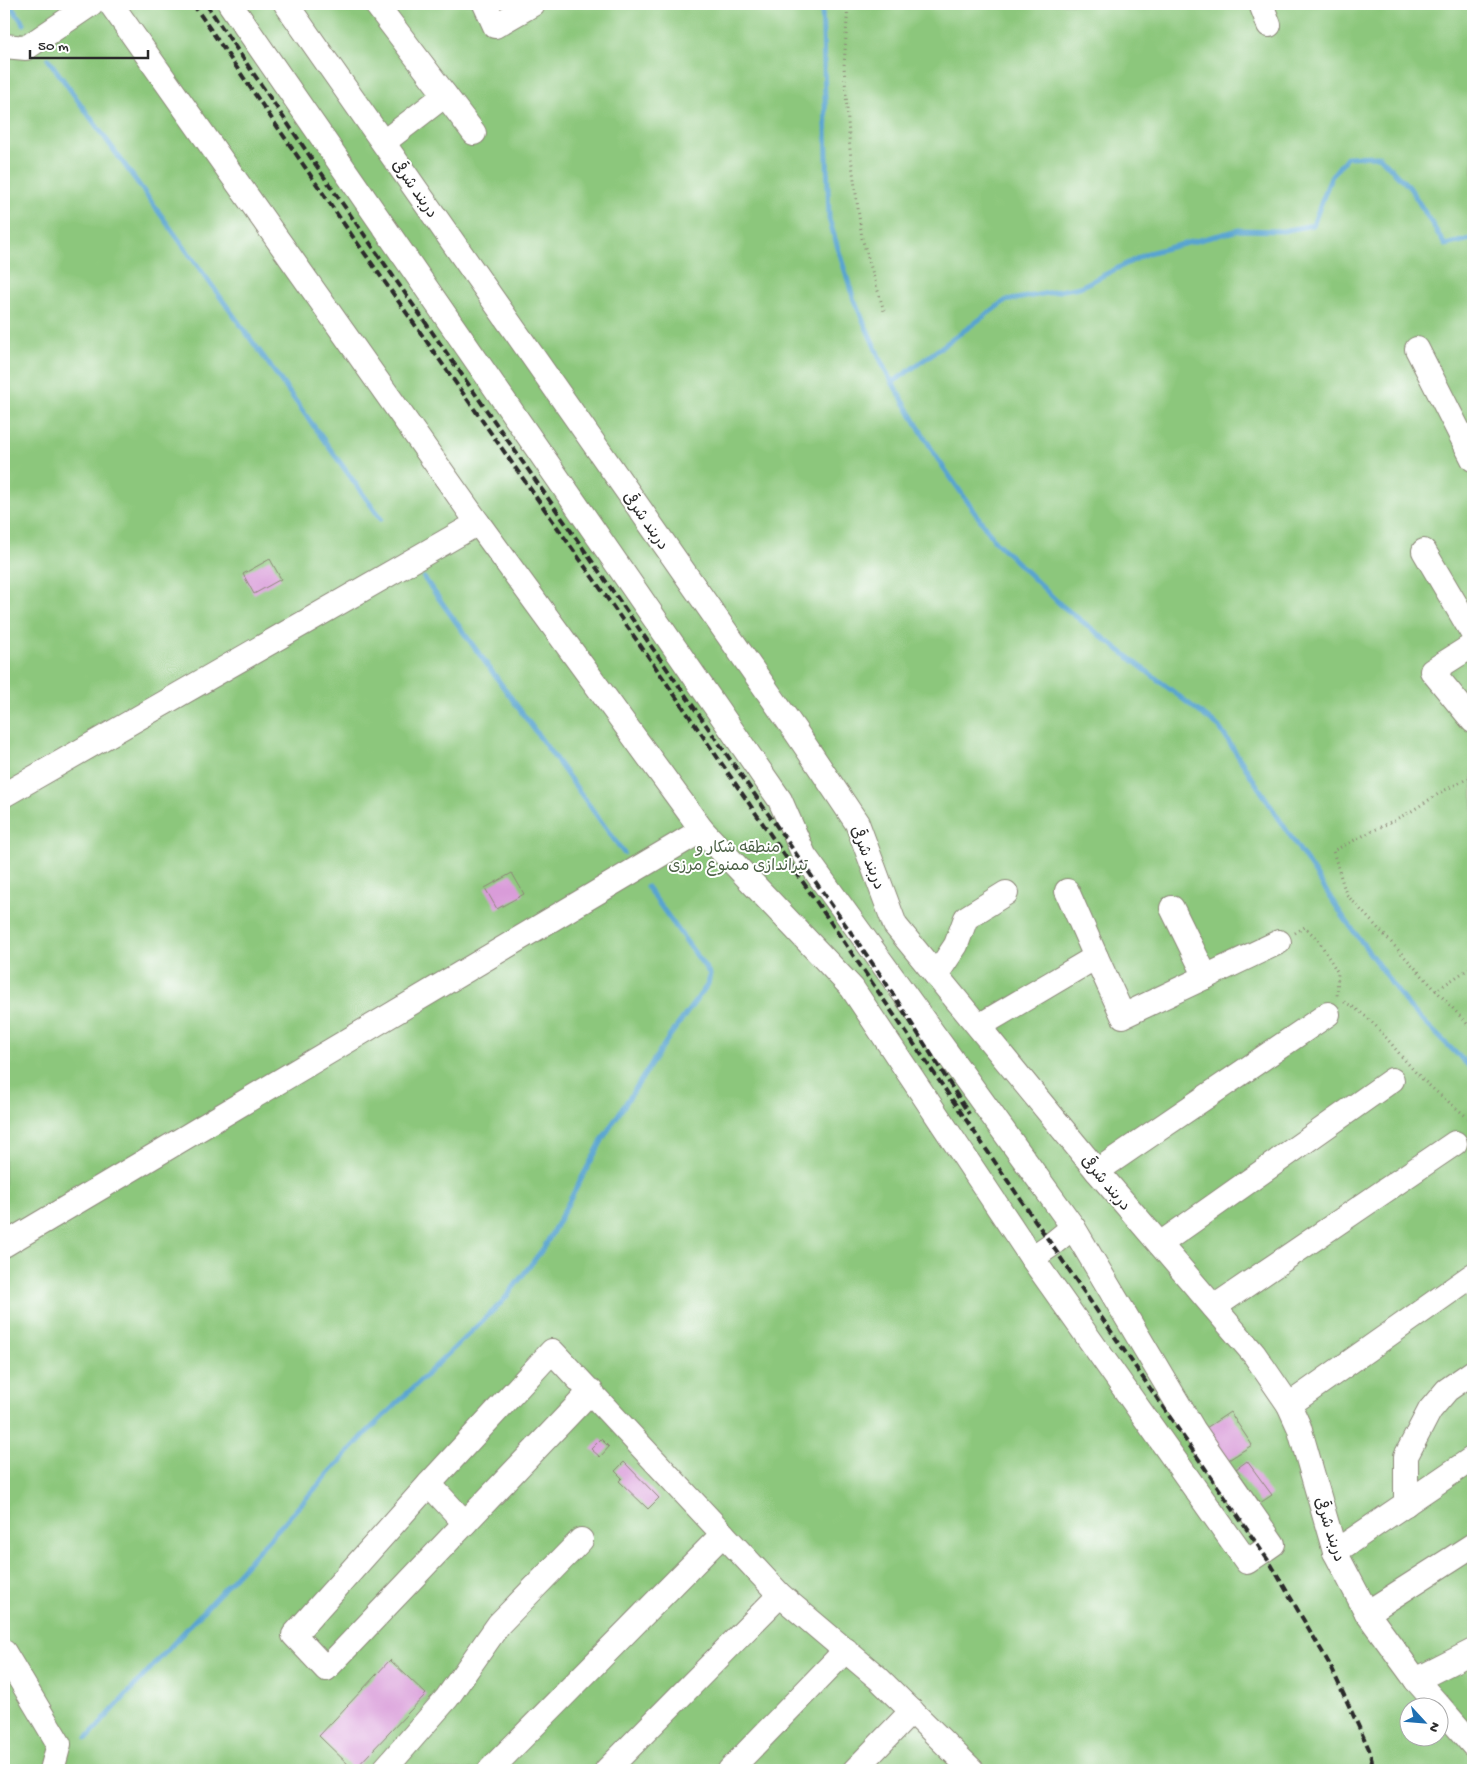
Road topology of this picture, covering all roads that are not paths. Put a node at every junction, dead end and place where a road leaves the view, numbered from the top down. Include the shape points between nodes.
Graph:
1 (91, 4) edge
2 (111, 4) edge
3 (230, 4) edge
4 (286, 4) edge
5 (376, 4) edge
6 (485, 4) edge
7 (534, 4) edge
8 (4, 46) edge
9 (445, 94) junction
10 (474, 133) dead end
11 (384, 142) junction
12 (1417, 349) dead end
13 (1473, 459) edge
14 (478, 523) junction
15 (1424, 551) dead end
16 (1473, 634) edge
17 (1473, 645) edge
18 (1473, 721) edge
19 (4, 795) edge
20 (702, 830) junction
21 (1067, 891) dead end
22 (1006, 893) dead end
23 (1172, 908) dead end
24 (1279, 942) road end
25 (1096, 958) junction
26 (936, 975) junction
27 (1206, 977) junction
28 (1328, 1014) dead end
29 (979, 1026) junction
30 (1392, 1080) dead end
31 (1455, 1143) dead end
32 (1097, 1171) junction
33 (1073, 1227) junction
34 (1160, 1244) junction
35 (4, 1245) edge
36 (1032, 1258) junction
37 (1473, 1275) edge
38 (1214, 1307) junction
39 (1473, 1372) edge
40 (591, 1391) junction
41 (1289, 1405) junction
42 (1473, 1458) edge
43 (429, 1484) junction
44 (1406, 1504) junction
45 (466, 1523) junction
46 (723, 1534) junction
47 (581, 1540) dead end
48 (1473, 1545) edge
49 (1335, 1552) junction
50 (780, 1595) junction
51 (1367, 1614) junction
52 (846, 1650) junction
53 (4, 1652) edge
54 (1473, 1652) edge
55 (1416, 1680) junction
56 (1430, 1696) edge
57 (912, 1711) junction
58 (1450, 1719) edge
59 (1473, 1745) edge
60 (52, 1770) edge
61 (384, 1770) edge
62 (490, 1770) edge
63 (607, 1770) edge
64 (730, 1770) edge
65 (854, 1770) edge
66 (972, 1770) edge

1 - 8 street via 26,48
2 - 14 street
3 - 33 street via 780,800 804,855
4 - 11 street, دربند شرقی
5 - 9 street
6 - 7 street via 495,26
9 - 10 street
9 - 11 street
11 - 26 street, دربند شرقی via 857,823 896,925
12 - 13 street
14 - 19 street
14 - 20 street
15 - 16 street
17 - 18 street via 1432,671
20 - 35 street
20 - 36 street via 852,988
21 - 25 street
22 - 26 street via 966,918 956,945
23 - 27 street
24 - 27 street
25 - 27 street via 1123,1016
25 - 29 street
26 - 29 street, دربند شرقی
28 - 32 street
29 - 32 street, دربند شرقی
30 - 34 street
31 - 38 street
32 - 34 street, دربند شرقی
33 - 36 street
33 - 36 street via 1193,1429 1273,1544 1247,1562
34 - 38 street, دربند شرقی
37 - 41 street
38 - 41 street, دربند شرقی via 1254,1354
39 - 44 street via 1447,1390 1430,1410 1406,1456
40 - 43 street via 552,1352
40 - 45 street
40 - 46 street
41 - 49 street, دربند شرقی via 1299,1427
42 - 44 street
43 - 45 street
43 - 45 street via 294,1635 326,1669
44 - 49 street
46 - 50 street
46 - 62 street
47 - 61 street via 499,1624 447,1698
48 - 51 street
49 - 51 street, دربند شرقی
50 - 52 street
50 - 63 street
51 - 55 street, دربند شرقی
52 - 57 street
52 - 64 street
53 - 60 street via 58,1744
54 - 55 street
55 - 56 street, دربند شرقی
57 - 65 street
57 - 66 street
58 - 59 street, دربند شرقی

